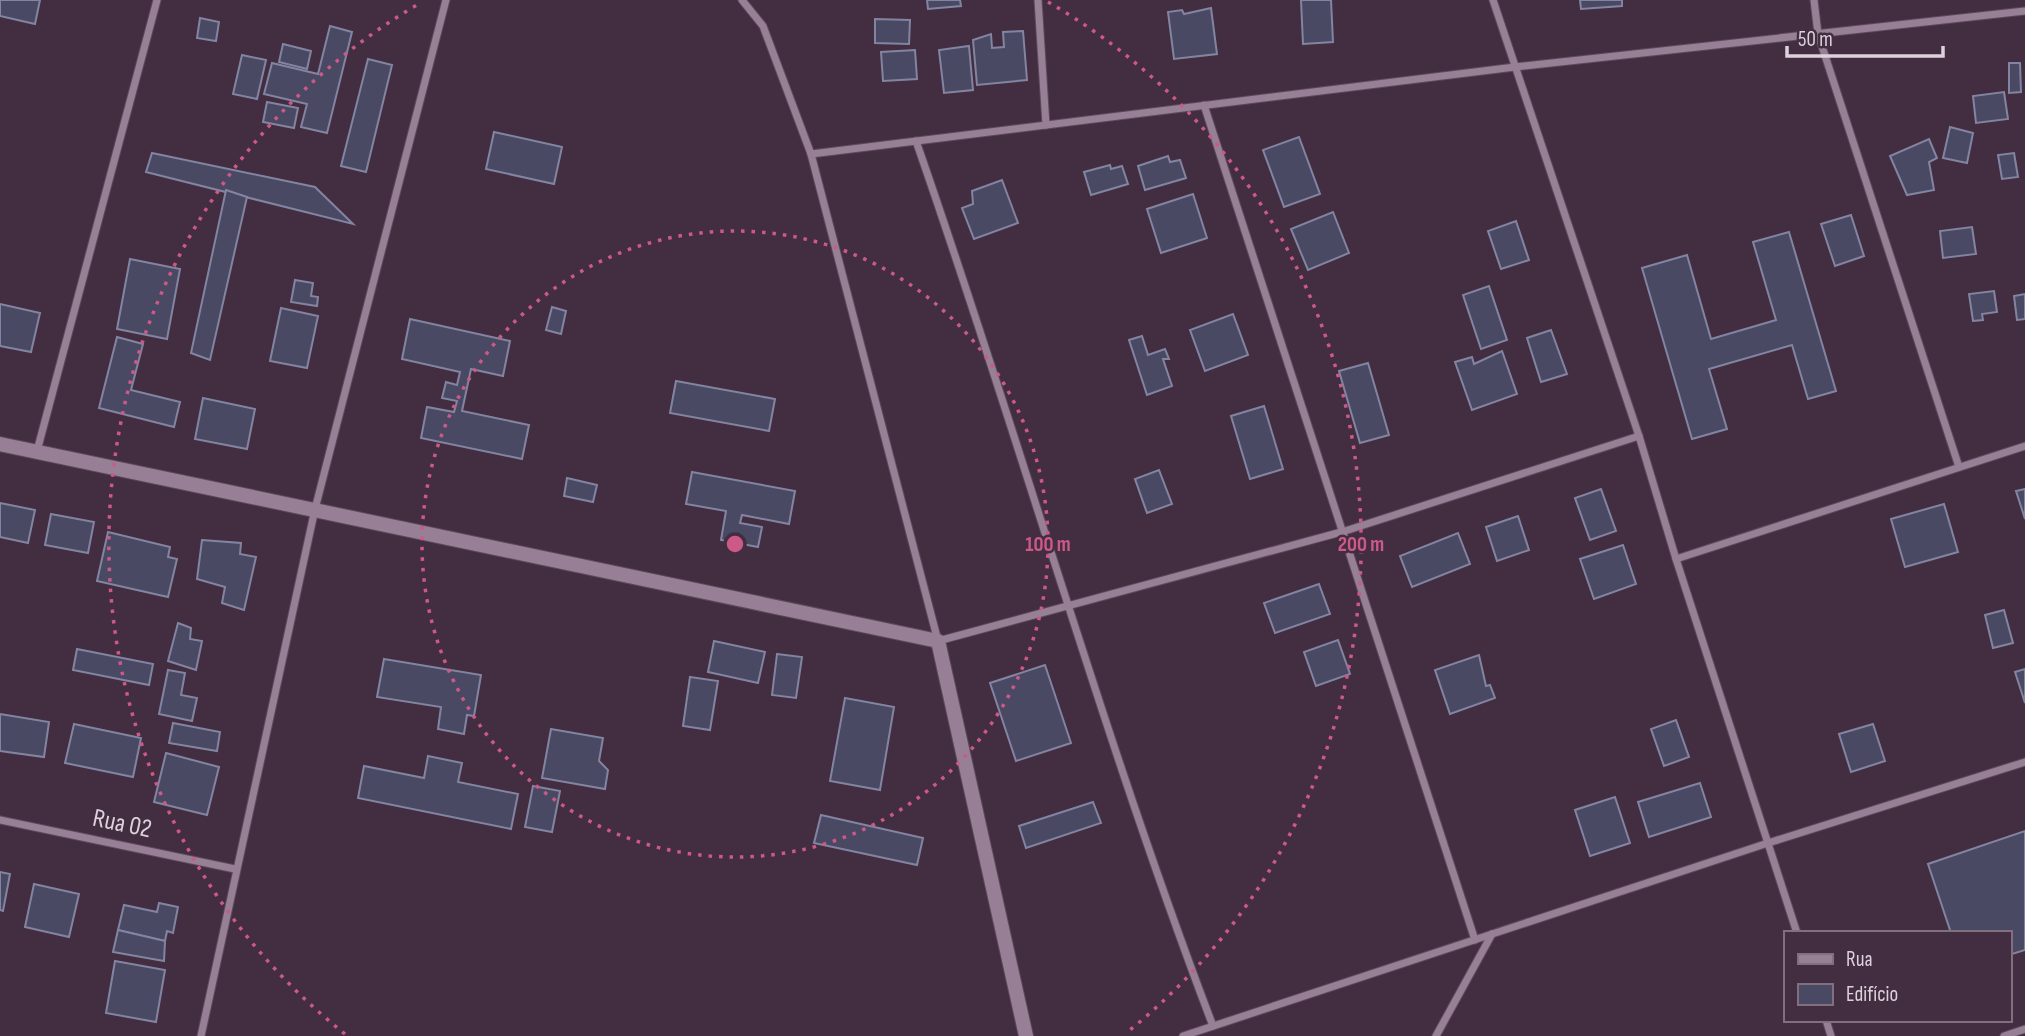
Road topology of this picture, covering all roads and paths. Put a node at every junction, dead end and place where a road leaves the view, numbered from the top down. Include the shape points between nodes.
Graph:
1 (157, 0) edge
2 (446, 0) edge
3 (742, 0) edge
4 (1038, 0) edge
5 (1493, 0) edge
6 (1814, 0) edge
7 (2025, 11) edge
8 (1818, 34) junction
9 (1515, 66) junction
10 (1204, 105) junction
11 (1046, 125) junction
12 (916, 141) junction
13 (811, 154) junction
14 (1639, 436) junction
15 (0, 444) edge
16 (2025, 446) edge
17 (37, 451) junction
18 (1959, 467) junction
19 (315, 509) junction
20 (1345, 531) junction
21 (1676, 559) junction
22 (1067, 605) junction
23 (938, 641) junction
24 (2025, 762) edge
25 (0, 820) edge
26 (1768, 843) junction
27 (235, 869) junction
28 (1796, 931) edge
29 (1492, 933) junction
30 (1475, 940) junction
31 (1213, 1026) junction
32 (2025, 1029) edge
33 (201, 1036) edge
34 (1026, 1036) edge
35 (1183, 1036) edge
36 (1436, 1036) edge
37 (2004, 1036) edge

1 - 17 street
2 - 19 street
3 - 13 street via 764,26
4 - 11 street
5 - 9 street
6 - 8 street
7 - 8 street
8 - 9 street
8 - 18 street
9 - 10 street
9 - 14 street
10 - 11 street
10 - 20 street
11 - 12 street
12 - 13 street
12 - 22 street
13 - 23 street
14 - 20 street
14 - 21 street
15 - 17 street
16 - 18 street
17 - 19 street
18 - 21 street
19 - 23 street
19 - 27 street
20 - 22 street
20 - 30 street
21 - 26 street
22 - 23 street
22 - 31 street via 1166,902
23 - 34 street
24 - 26 street
25 - 27 street, Rua 02
26 - 28 street
26 - 29 street
27 - 33 street
29 - 30 street
29 - 36 street
30 - 31 street
31 - 35 street
32 - 37 street

